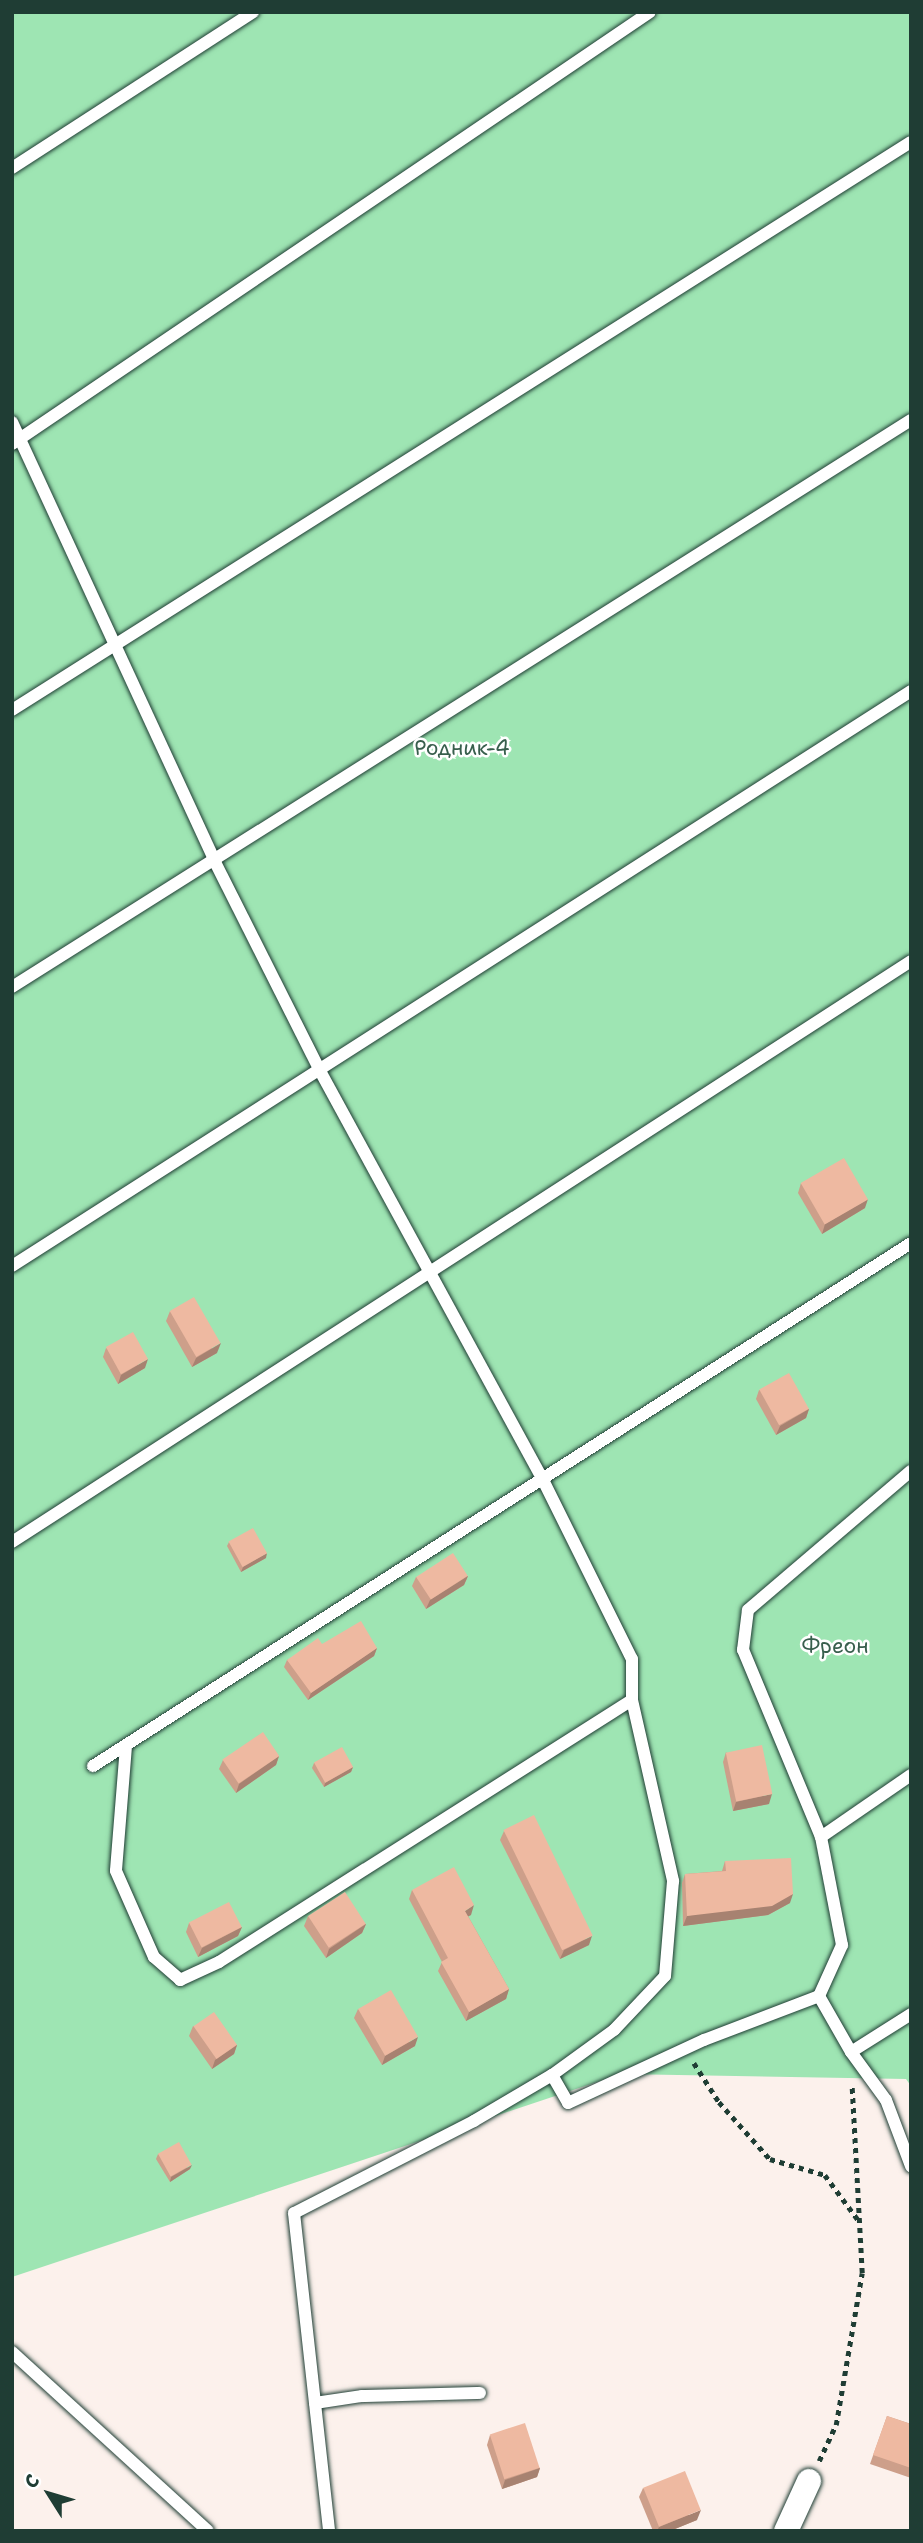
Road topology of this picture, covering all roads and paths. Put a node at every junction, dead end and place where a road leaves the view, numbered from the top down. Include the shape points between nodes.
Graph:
1 (253, 12) edge
2 (650, 12) edge
3 (911, 142) edge
4 (12, 168) edge
5 (911, 420) edge
6 (12, 422) edge
7 (16, 441) edge
8 (116, 643) junction
9 (911, 691) edge
10 (12, 710) edge
11 (215, 862) junction
12 (911, 961) edge
13 (12, 987) edge
14 (320, 1071) junction
15 (911, 1243) edge
16 (12, 1266) edge
17 (429, 1270) junction
18 (911, 1471) edge
19 (543, 1480) junction
20 (12, 1542) edge
21 (632, 1700) junction
22 (126, 1746) junction
23 (93, 1766) dead end
24 (911, 1775) edge
25 (821, 1837) junction
26 (819, 1996) junction
27 (911, 2014) edge
28 (685, 2048) junction
29 (850, 2052) junction
30 (551, 2075) junction
31 (911, 2166) edge
32 (859, 2222) junction
33 (12, 2352) edge
34 (480, 2393) dead end
35 (315, 2403) junction
36 (810, 2481) joint
37 (208, 2531) edge
38 (329, 2531) edge
39 (786, 2531) edge

1 - 4 lane
2 - 7 lane
3 - 8 lane
5 - 11 lane
6 - 7 lane
7 - 8 lane
8 - 10 lane
8 - 11 lane
9 - 14 lane
11 - 13 lane
11 - 14 lane
12 - 17 lane
14 - 16 lane
14 - 17 lane
15 - 19 lane
17 - 19 lane
17 - 20 lane
18 - 25 lane via 748,1609 743,1650
19 - 21 lane via 632,1659
19 - 22 lane
21 - 22 lane via 219,1962 180,1980 154,1957 116,1871
21 - 30 lane via 673,1881 664,1976 614,2031
22 - 23 lane
24 - 25 lane
25 - 26 lane via 842,1945
26 - 28 lane
26 - 29 lane
27 - 29 lane
28 - 30 lane via 568,2103
28 - 32 path via 719,2102 770,2159 825,2175
29 - 31 lane via 886,2100
29 - 32 path
30 - 35 lane via 474,2121 294,2213
32 - 36 path via 862,2273 836,2425
33 - 37 lane
34 - 35 lane via 362,2396
35 - 38 lane
36 - 39 street

